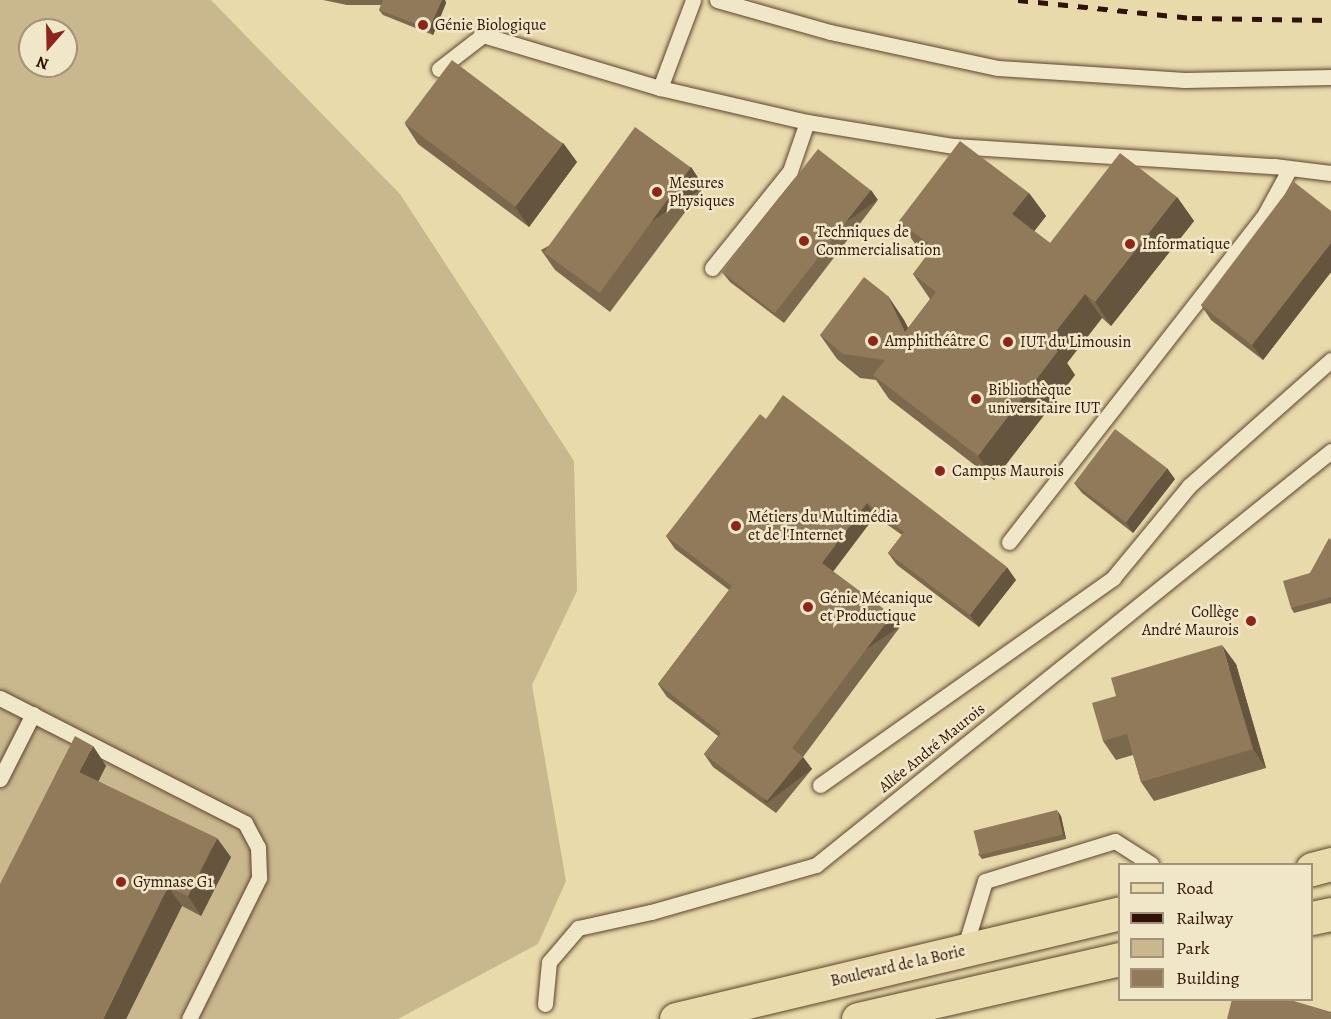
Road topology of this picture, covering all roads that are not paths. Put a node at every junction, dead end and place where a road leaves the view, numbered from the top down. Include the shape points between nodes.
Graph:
1 (693, 0) edge
2 (717, 0) edge
3 (439, 69) dead end
4 (1331, 77) edge
5 (660, 88) junction
6 (807, 122) junction
7 (1290, 168) junction
8 (1331, 173) edge
9 (712, 268) dead end
10 (1331, 360) edge
11 (1331, 451) edge
12 (1009, 542) dead end
13 (0, 698) edge
14 (33, 714) junction
15 (0, 779) edge
16 (820, 785) dead end
17 (1149, 863) edge
18 (1331, 864) edge
19 (1313, 868) edge
20 (1118, 913) edge
21 (1331, 914) edge
22 (1313, 918) edge
23 (964, 950) junction
24 (1118, 959) edge
25 (545, 1004) dead end
26 (189, 1019) edge
27 (676, 1019) edge
28 (858, 1019) edge

1 - 5 lane
2 - 4 lane via 830,32 998,68 1185,80
3 - 5 lane via 483,35
5 - 6 lane
6 - 7 lane via 954,146
6 - 9 lane via 790,171
7 - 8 lane
7 - 12 lane via 1265,214
10 - 16 lane via 1189,486 1113,578
11 - 25 lane, Allée André Maurois via 816,865 651,912 578,928 549,962
13 - 14 lane
14 - 15 lane
14 - 26 lane via 245,823 250,831 258,847 259,878
17 - 23 lane via 1115,841 985,881
18 - 19 main road
20 - 23 main road, Boulevard de la Borie
21 - 22 main road
23 - 27 main road, Boulevard de la Borie
24 - 28 main road

